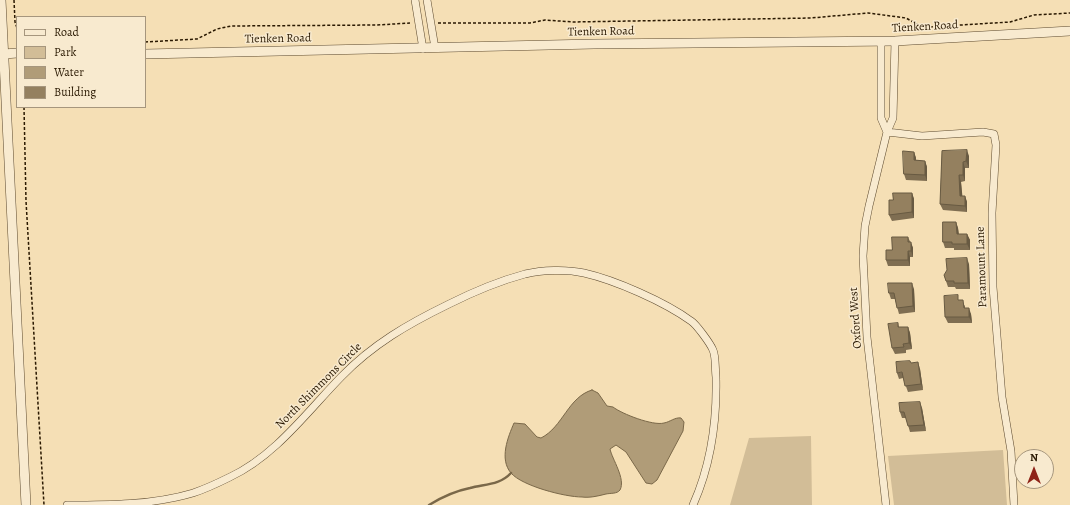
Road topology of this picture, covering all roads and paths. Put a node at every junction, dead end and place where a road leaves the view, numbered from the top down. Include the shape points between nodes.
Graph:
1 (1, 0) edge
2 (14, 0) edge
3 (415, 0) edge
4 (427, 0) edge
5 (1070, 13) edge
6 (419, 23) junction
7 (431, 23) junction
8 (16, 25) edge
9 (1070, 31) edge
10 (881, 41) junction
11 (895, 41) junction
12 (146, 42) edge
13 (435, 48) junction
14 (423, 49) junction
15 (16, 53) edge
16 (4, 54) junction
17 (146, 54) edge
18 (24, 108) edge
19 (887, 132) junction
20 (26, 505) edge
21 (44, 505) edge
22 (67, 505) edge
23 (693, 505) edge
24 (886, 505) edge
25 (1014, 505) edge

1 - 16 street
2 - 8 path
3 - 6 street
4 - 7 street
5 - 7 path via 1034,15 1010,22 928,27 920,26 906,18 868,13 811,18
6 - 12 path via 231,26 197,39
6 - 14 street
7 - 13 street
9 - 11 street, Tienken Road
10 - 11 street, Tienken Road
10 - 13 street, Tienken Road
10 - 19 street via 881,118
11 - 19 street, Oxford West via 893,118
13 - 14 street, Tienken Road
14 - 17 street, Tienken Road
15 - 16 street
16 - 20 street
18 - 21 path via 26,201
19 - 24 street, Oxford West via 865,226 863,256 867,337
19 - 25 street, Paramount Lane via 922,136 983,132 994,134 996,145 992,213 993,287 1002,397 1011,450
22 - 23 street, North Shimmons Circle via 166,500 193,493 233,476 273,448 343,375 377,344 406,325 476,291 526,274 554,271 583,273 625,287 663,305 693,322 713,349 716,396 713,431 703,480

